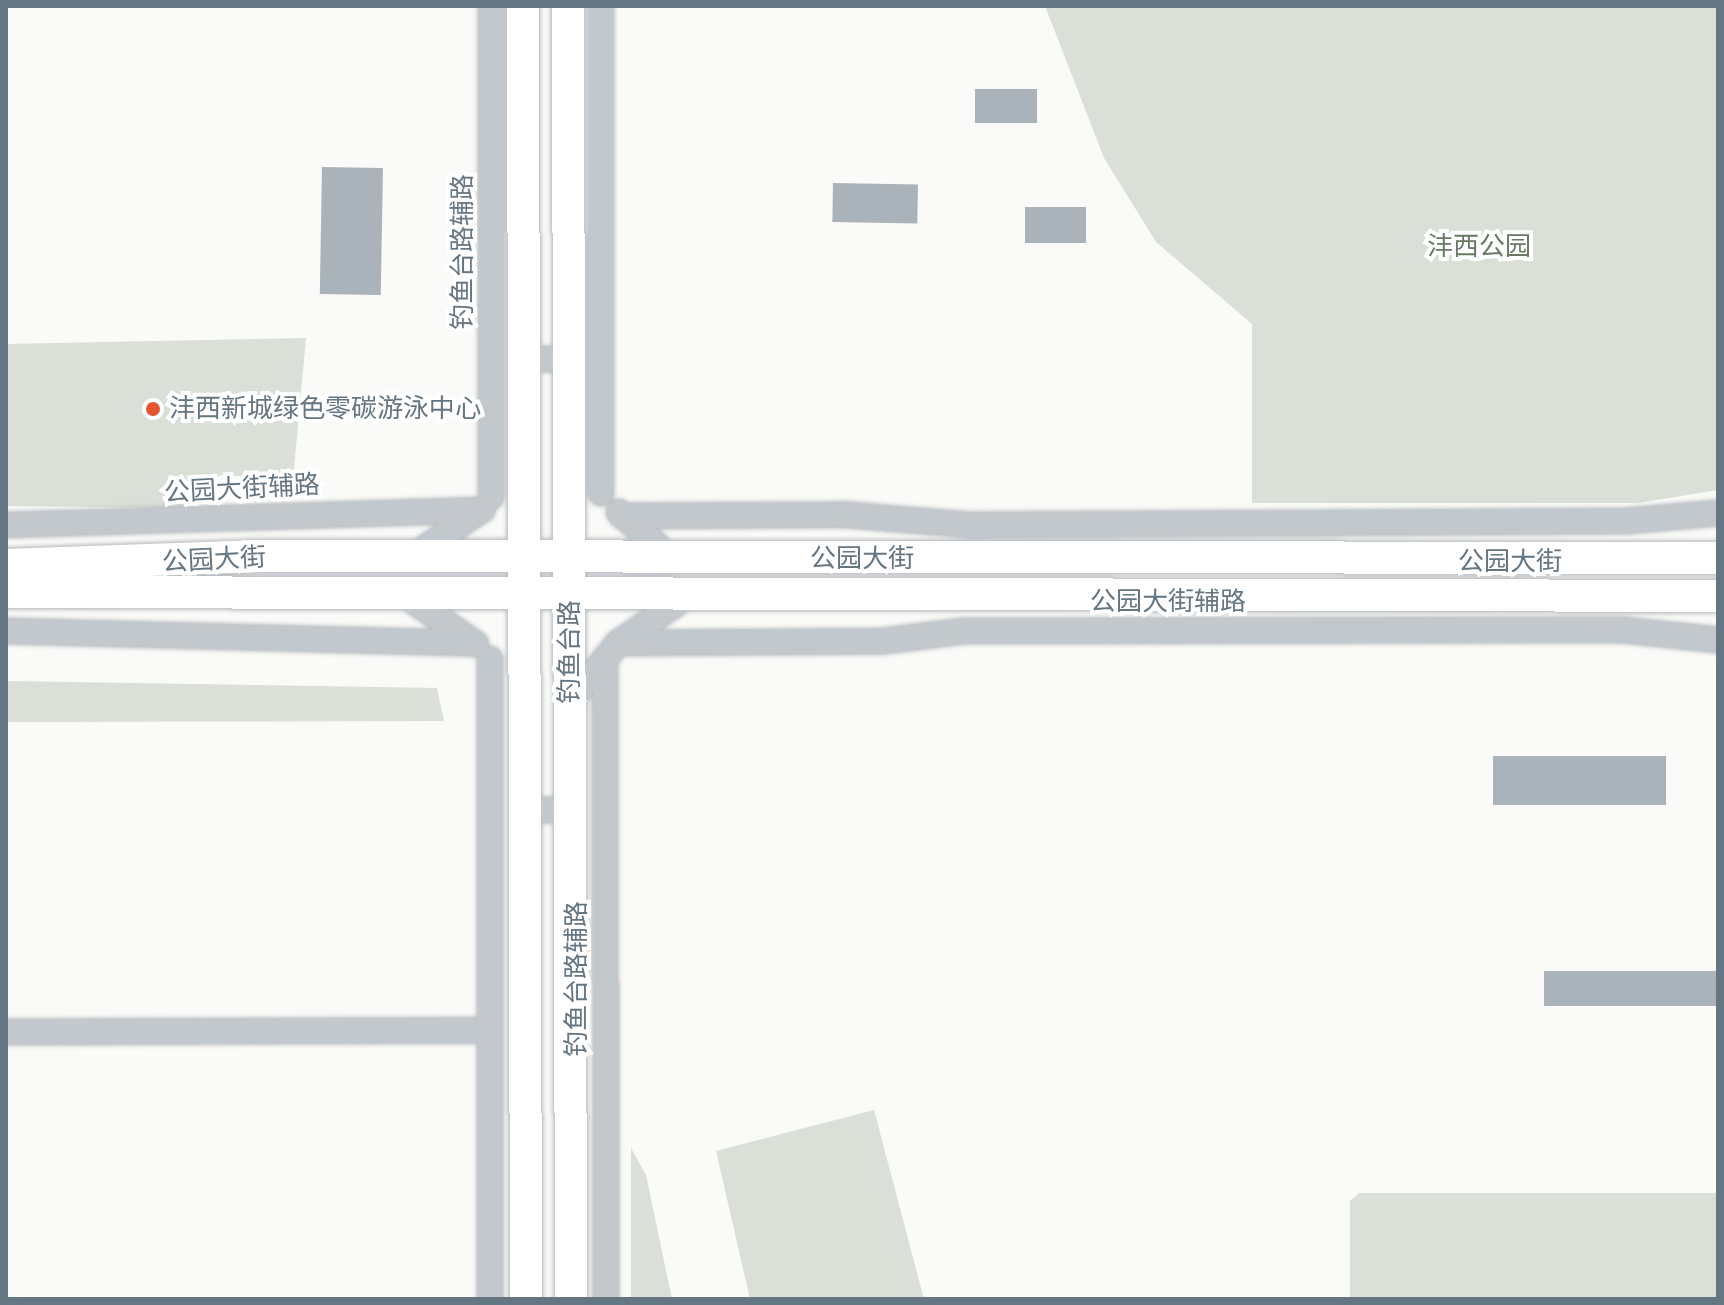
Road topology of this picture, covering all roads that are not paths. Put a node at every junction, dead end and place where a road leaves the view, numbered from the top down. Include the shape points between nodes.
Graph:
1 (491, 6) edge
2 (503, 6) edge
3 (523, 6) edge
4 (568, 6) edge
5 (588, 6) edge
6 (601, 6) edge
7 (523, 50) junction
8 (568, 51) junction
9 (524, 359) junction
10 (569, 359) junction
11 (524, 452) junction
12 (569, 455) junction
13 (601, 493) junction
14 (487, 504) junction
15 (1718, 513) edge
16 (622, 516) junction
17 (6, 525) edge
18 (413, 556) junction
19 (524, 556) junction
20 (569, 558) junction
21 (671, 558) junction
22 (1718, 558) edge
23 (6, 565) edge
24 (6, 592) edge
25 (570, 595) junction
26 (689, 595) junction
27 (1718, 596) edge
28 (525, 597) junction
29 (409, 598) junction
30 (6, 631) edge
31 (1718, 640) edge
32 (482, 651) junction
33 (611, 651) junction
34 (570, 702) junction
35 (525, 703) junction
36 (525, 810) junction
37 (570, 810) junction
38 (525, 905) junction
39 (570, 906) junction
40 (490, 979) junction
41 (605, 985) junction
42 (490, 1030) junction
43 (6, 1032) edge
44 (491, 1295) edge
45 (605, 1298) edge
46 (526, 1299) edge
47 (571, 1299) edge

1 - 14 street, 钓鱼台路辅路
2 - 7 street
3 - 7 main road, 钓鱼台路
4 - 8 main road, 钓鱼台路
5 - 8 street
6 - 13 street
7 - 9 main road, 钓鱼台路
8 - 10 main road, 钓鱼台路
9 - 10 street
9 - 11 main road, 钓鱼台路
10 - 12 main road, 钓鱼台路
11 - 14 street
11 - 19 main road, 钓鱼台路
12 - 13 street
12 - 20 main road, 钓鱼台路
13 - 16 street
14 - 17 street, 公园大街辅路
14 - 18 street
15 - 16 street via 1626,521 969,525 848,515
16 - 21 street
18 - 19 main road, 公园大街
18 - 23 main road, 公园大街
19 - 20 main road, 公园大街
19 - 28 main road, 钓鱼台路
20 - 21 main road, 公园大街
20 - 25 main road, 钓鱼台路
21 - 22 main road, 公园大街
24 - 29 main road, 公园大街
25 - 26 main road, 公园大街
25 - 28 main road, 公园大街
25 - 34 main road, 钓鱼台路
26 - 27 main road, 公园大街
26 - 33 street
28 - 29 main road, 公园大街
28 - 35 main road, 钓鱼台路
29 - 32 street
30 - 32 street
31 - 33 street, 公园大街辅路 via 1623,630 994,630 884,641
32 - 35 street
32 - 40 street
33 - 34 street
33 - 41 street, 钓鱼台路辅路
34 - 37 main road, 钓鱼台路
35 - 36 main road, 钓鱼台路
36 - 37 street
36 - 38 main road, 钓鱼台路
37 - 39 main road, 钓鱼台路
38 - 40 street
38 - 46 main road, 钓鱼台路
39 - 41 street
39 - 47 main road, 钓鱼台路
40 - 42 street
41 - 45 street, 钓鱼台路辅路
42 - 43 street
42 - 44 street

